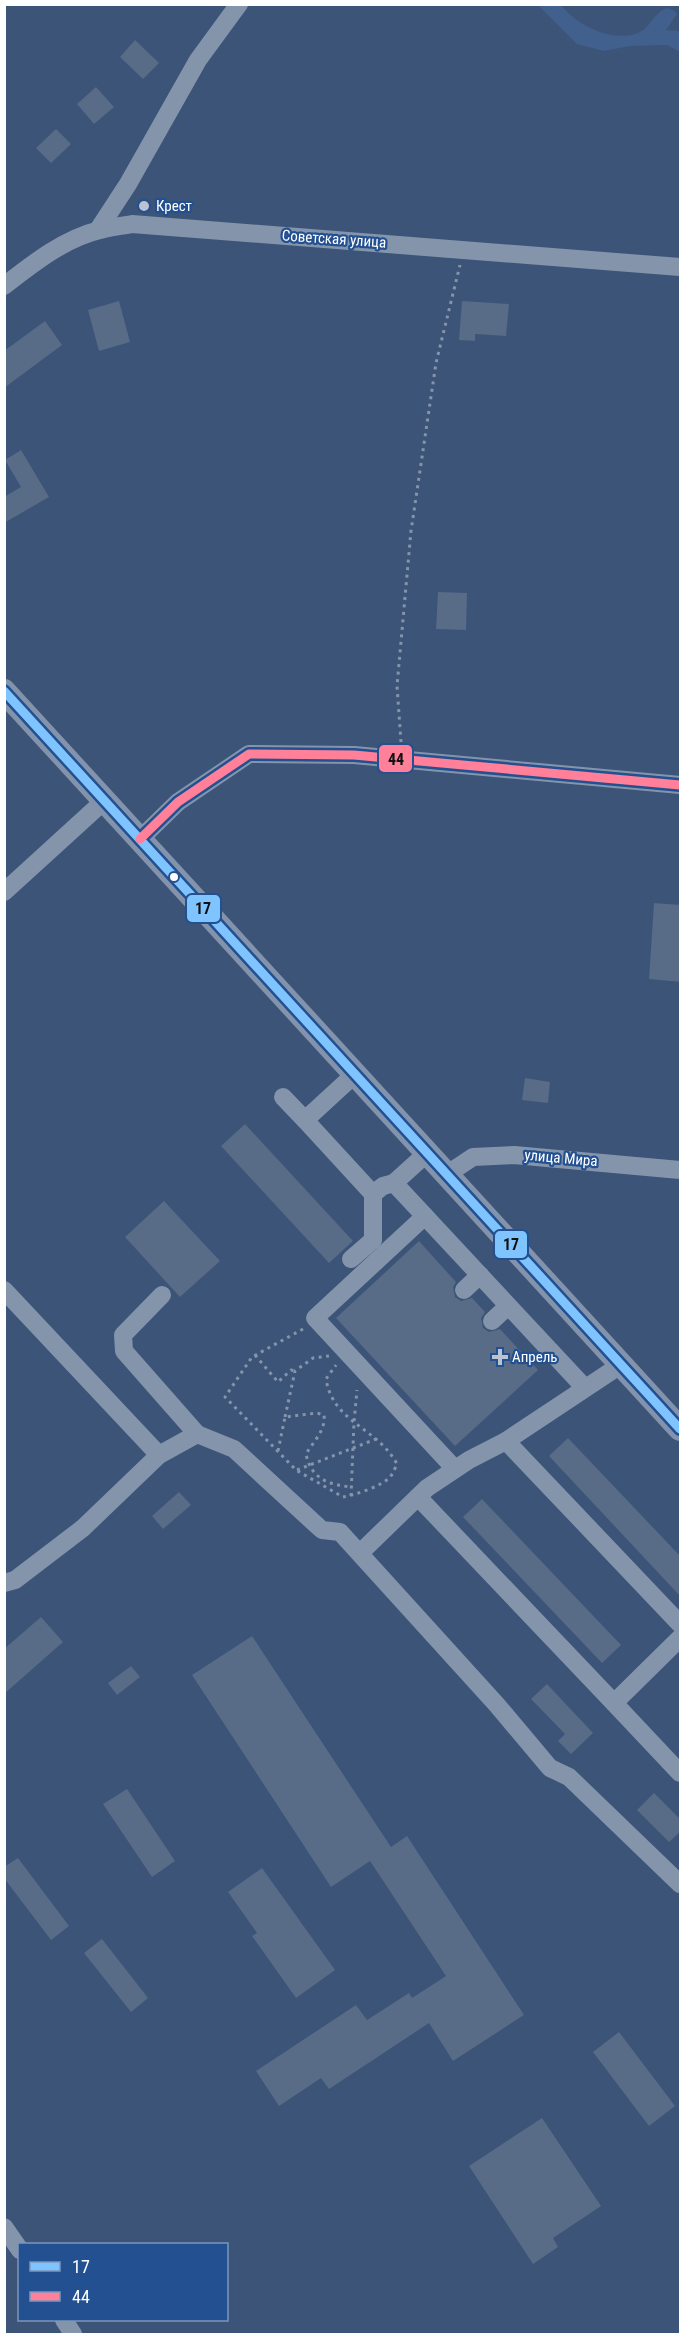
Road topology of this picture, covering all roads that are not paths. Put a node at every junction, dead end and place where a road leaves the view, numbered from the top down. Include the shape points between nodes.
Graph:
1 (239, 4) edge
2 (98, 230) junction
3 (681, 267) edge
4 (4, 286) edge
5 (4, 691) edge
6 (681, 785) edge
7 (105, 800) junction
8 (140, 839) junction
9 (4, 892) edge
10 (354, 1075) junction
11 (284, 1098) dead end
12 (305, 1120) junction
13 (426, 1154) junction
14 (681, 1170) edge
15 (446, 1175) junction
16 (394, 1183) junction
17 (373, 1194) junction
18 (425, 1216) junction
19 (351, 1259) dead end
20 (480, 1275) junction
21 (4, 1290) edge
22 (464, 1290) dead end
23 (162, 1295) dead end
24 (508, 1306) junction
25 (492, 1321) dead end
26 (622, 1364) junction
27 (585, 1388) junction
28 (681, 1429) edge
29 (197, 1434) junction
30 (506, 1441) junction
31 (159, 1455) junction
32 (455, 1469) junction
33 (418, 1497) junction
34 (360, 1553) junction
35 (4, 1583) edge
36 (681, 1624) edge
37 (681, 1638) edge
38 (614, 1703) junction
39 (681, 1773) edge
40 (681, 1884) edge
41 (4, 2227) edge
42 (18, 2247) edge
43 (65, 2321) edge
44 (73, 2334) edge

1 - 2 street via 198,60
2 - 3 street, Советская улица via 132,224
2 - 4 street, Советская улица via 65,244
5 - 7 main road
6 - 8 street via 354,755 249,754 178,802
7 - 8 main road
7 - 9 street
8 - 10 main road
10 - 12 street
10 - 13 main road
11 - 12 street
12 - 17 street
13 - 15 main road
13 - 16 street
14 - 15 street, улица Мира via 514,1155 473,1157
15 - 26 main road
16 - 17 street
16 - 18 street
17 - 19 street via 374,1240
18 - 20 street
18 - 32 street via 315,1318
20 - 22 street
20 - 24 street
21 - 31 street
23 - 29 street via 123,1335 124,1351
24 - 25 street
24 - 27 street
26 - 27 street
26 - 28 main road
27 - 30 street
29 - 31 street
29 - 34 street via 234,1449 322,1530 340,1532
30 - 32 street
30 - 36 street
31 - 35 street via 83,1528 15,1580
32 - 33 street
33 - 34 street
33 - 38 street
34 - 40 street via 550,1768 569,1777
37 - 38 street
38 - 39 street
41 - 42 street
43 - 44 street

